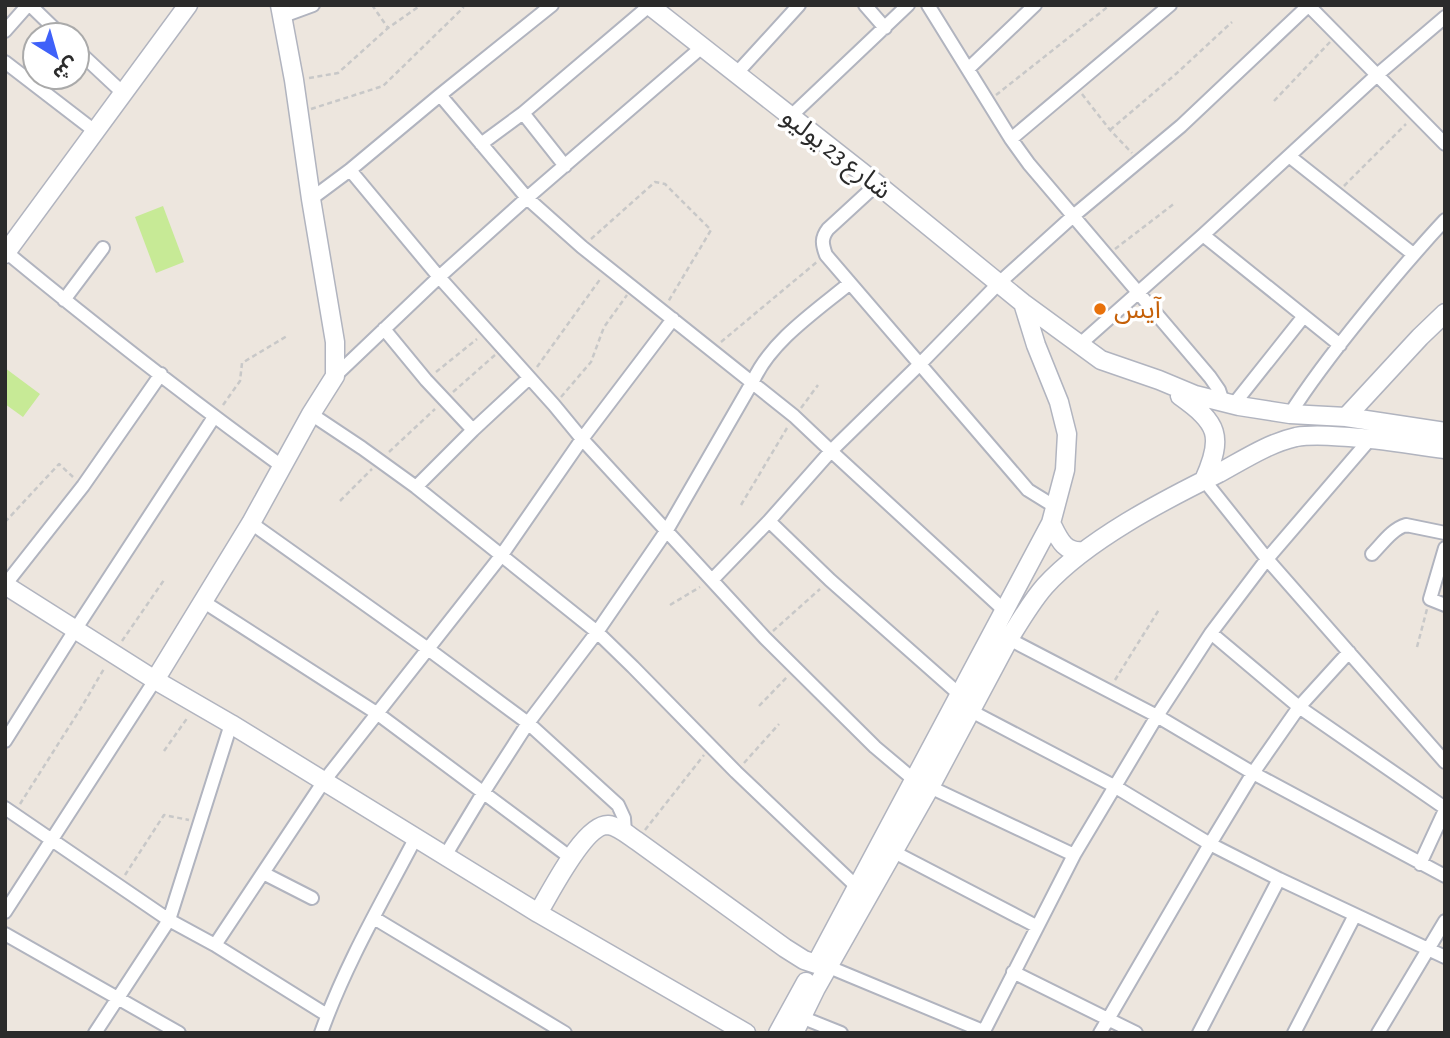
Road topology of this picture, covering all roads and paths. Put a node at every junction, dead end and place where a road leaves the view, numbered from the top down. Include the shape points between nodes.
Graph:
1 (29, 5) edge
2 (188, 5) edge
3 (313, 5) edge
4 (372, 5) edge
5 (422, 5) edge
6 (463, 5) edge
7 (552, 5) edge
8 (649, 5) edge
9 (799, 5) edge
10 (865, 5) edge
11 (908, 5) edge
12 (928, 5) edge
13 (1035, 5) edge
14 (1110, 5) edge
15 (1170, 5) edge
16 (1309, 5) edge
17 (282, 11) edge
18 (1445, 17) edge
19 (46, 21) edge
20 (1232, 22) dead end
21 (388, 28) junction
22 (885, 28) junction
23 (5, 31) edge
24 (1337, 35) junction
25 (702, 47) junction
26 (5, 62) edge
27 (91, 63) edge
28 (968, 69) junction
29 (736, 74) junction
30 (1377, 75) junction
31 (294, 80) junction
32 (1076, 86) junction
33 (123, 93) junction
34 (440, 95) junction
35 (1274, 101) dead end
36 (988, 102) junction
37 (298, 114) junction
38 (523, 114) junction
39 (1415, 115) junction
40 (791, 116) junction
41 (1110, 130) junction
42 (96, 132) junction
43 (1011, 139) junction
44 (481, 144) junction
45 (1445, 144) edge
46 (1289, 156) junction
47 (1139, 160) junction
48 (565, 166) junction
49 (350, 170) junction
50 (877, 184) junction
51 (1337, 194) junction
52 (527, 198) junction
53 (311, 199) junction
54 (1175, 203) dead end
55 (1072, 216) junction
56 (1445, 220) edge
57 (1203, 235) junction
58 (582, 247) junction
59 (103, 248) dead end
60 (6, 252) edge
61 (1413, 254) junction
62 (826, 255) junction
63 (1107, 255) junction
64 (609, 267) junction
65 (439, 277) junction
66 (850, 283) junction
67 (999, 283) junction
68 (633, 287) junction
69 (1137, 292) junction
70 (64, 300) junction
71 (1023, 303) junction
72 (1445, 313) edge
73 (668, 315) junction
74 (1304, 316) junction
75 (384, 329) junction
76 (488, 331) junction
77 (287, 336) dead end
78 (1079, 345) junction
79 (1340, 345) junction
80 (503, 348) junction
81 (712, 350) junction
82 (920, 364) junction
83 (161, 374) junction
84 (335, 376) junction
85 (529, 378) junction
86 (426, 380) junction
87 (1159, 380) junction
88 (753, 381) junction
89 (818, 385) dead end
90 (444, 400) junction
91 (1228, 403) junction
92 (554, 405) junction
93 (311, 414) junction
94 (1290, 414) junction
95 (794, 416) junction
96 (214, 417) junction
97 (1346, 417) junction
98 (473, 430) junction
99 (1445, 432) edge
100 (1371, 438) junction
101 (582, 439) junction
102 (1445, 449) edge
103 (831, 452) junction
104 (380, 461) junction
105 (283, 467) junction
106 (1204, 480) junction
107 (83, 486) junction
108 (416, 487) junction
109 (340, 501) dead end
110 (741, 505) dead end
111 (1052, 514) junction
112 (769, 521) junction
113 (5, 522) edge
114 (251, 523) junction
115 (667, 530) junction
116 (1445, 533) edge
117 (1445, 548) edge
118 (1084, 551) junction
119 (1372, 554) dead end
120 (501, 556) junction
121 (1267, 559) junction
122 (164, 580) dead end
123 (712, 580) junction
124 (830, 580) junction
125 (5, 585) edge
126 (1430, 599) junction
127 (204, 602) junction
128 (670, 605) dead end
129 (1445, 605) edge
130 (1160, 608) dead end
131 (1005, 611) junction
132 (75, 630) junction
133 (597, 632) junction
134 (1211, 633) junction
135 (765, 638) junction
136 (1009, 639) junction
137 (1417, 647) dead end
138 (428, 649) junction
139 (1349, 652) junction
140 (113, 653) junction
141 (796, 669) junction
142 (155, 680) junction
143 (1108, 691) junction
144 (959, 694) junction
145 (196, 705) junction
146 (759, 706) dead end
147 (1299, 707) junction
148 (971, 711) junction
149 (377, 714) junction
150 (1157, 716) junction
151 (528, 723) junction
152 (231, 724) junction
153 (779, 724) dead end
154 (5, 741) edge
155 (711, 746) junction
156 (164, 751) dead end
157 (1445, 762) edge
158 (736, 772) junction
159 (1253, 773) junction
160 (913, 779) junction
161 (324, 781) junction
162 (1114, 786) junction
163 (930, 787) junction
164 (483, 793) junction
165 (1445, 809) edge
166 (10, 811) edge
167 (199, 822) junction
168 (631, 837) junction
169 (51, 839) junction
170 (415, 839) junction
171 (1210, 844) junction
172 (894, 852) junction
173 (1074, 855) junction
174 (445, 856) junction
175 (571, 858) junction
176 (1420, 864) junction
177 (263, 873) junction
178 (1445, 876) edge
179 (1279, 879) junction
180 (119, 884) junction
181 (857, 887) junction
182 (312, 898) dead end
183 (5, 912) edge
184 (538, 914) junction
185 (1355, 915) junction
186 (373, 918) junction
187 (169, 920) junction
188 (1445, 921) edge
189 (1036, 926) junction
190 (5, 934) edge
191 (215, 945) junction
192 (1428, 948) junction
193 (1445, 957) edge
194 (822, 965) junction
195 (1013, 971) junction
196 (119, 997) junction
197 (327, 1015) junction
198 (1108, 1019) junction
199 (797, 1025) edge
200 (983, 1032) edge
201 (95, 1033) edge
202 (179, 1033) edge
203 (321, 1033) edge
204 (565, 1033) edge
205 (746, 1033) edge
206 (778, 1033) edge
207 (841, 1033) edge
208 (1100, 1033) edge
209 (1136, 1033) edge
210 (1199, 1033) edge
211 (1294, 1033) edge
212 (1378, 1033) edge

1 - 19 street
1 - 23 street
2 - 33 street
3 - 17 street
4 - 21 path
5 - 21 path
6 - 37 path via 383,86
7 - 34 street
8 - 25 street, شارع 23 يوليو
8 - 38 street
9 - 29 street
10 - 22 street
11 - 22 street
12 - 28 street
13 - 28 street
14 - 36 path
15 - 32 street
16 - 24 street
16 - 47 street
17 - 31 street
18 - 30 street
20 - 41 path
21 - 31 path via 338,73
22 - 40 street
24 - 30 street
24 - 35 path
25 - 29 street, شارع 23 يوليو
25 - 48 street
26 - 42 street
27 - 33 street
28 - 36 street
29 - 40 street, شارع 23 يوليو
30 - 39 street
30 - 46 street
31 - 37 street
32 - 41 path
32 - 43 street
33 - 42 street
34 - 44 street
34 - 49 street
36 - 43 street
37 - 53 street
38 - 44 street
38 - 48 street
39 - 45 street
39 - 51 path
40 - 50 street, شارع 23 يوليو
41 - 47 path
42 - 60 street
43 - 55 street
44 - 52 street
46 - 51 street
46 - 57 street
47 - 55 street
48 - 52 street
49 - 53 street
49 - 65 street
50 - 62 street via 823,235
50 - 67 street, شارع 23 يوليو
51 - 61 street
52 - 58 street
52 - 65 street
53 - 84 street via 335,342
54 - 63 path
55 - 63 street
55 - 67 street
56 - 61 street
57 - 69 street
57 - 74 street
58 - 64 street
58 - 73 path via 655,182 665,184 711,230
59 - 70 street
60 - 70 street
61 - 79 street
62 - 66 street
62 - 81 path
63 - 69 street
64 - 68 street
64 - 85 path
65 - 75 street
65 - 76 street
66 - 82 street
66 - 88 street via 775,348
67 - 71 street, شارع 23 يوليو
67 - 82 street
68 - 73 street
68 - 92 path via 604,327 592,362
69 - 78 street
69 - 91 street
70 - 83 street
71 - 78 street, شارع 23 يوليو
71 - 111 street via 1067,435 1065,470
72 - 97 street
73 - 81 street
73 - 101 street
74 - 79 street
74 - 91 street
75 - 84 street
75 - 86 street
76 - 80 street
76 - 86 path
77 - 96 path via 242,363 240,380
78 - 87 street, شارع 23 يوليو via 1101,360
79 - 94 street
80 - 85 street
80 - 90 path
81 - 88 street
82 - 103 street
82 - 111 street
83 - 96 street
83 - 107 street
84 - 93 street
85 - 92 street
85 - 98 street
86 - 90 street
87 - 91 street
87 - 106 street via 1201,410 1212,424 1216,441
88 - 95 street
88 - 115 street
89 - 95 path
90 - 98 street
90 - 104 path
91 - 94 street
92 - 101 street
93 - 104 street
93 - 105 street
94 - 97 street
95 - 103 street
95 - 110 path
96 - 105 street
96 - 132 street
97 - 99 street
98 - 108 street
100 - 102 street
100 - 106 street via 1297,437
100 - 121 street
101 - 115 street
101 - 120 street
103 - 112 street
103 - 131 street
104 - 108 street
104 - 109 path
105 - 114 street
106 - 118 street
106 - 121 street
107 - 113 path via 59,464
107 - 125 street
108 - 120 street
111 - 118 street via 1066,548
111 - 131 street
112 - 123 street
112 - 124 street
114 - 127 street
114 - 138 street
115 - 123 street
115 - 133 street
116 - 119 street via 1401,526
117 - 126 street
118 - 136 street via 1046,586
120 - 133 street
120 - 138 street
121 - 134 street
121 - 139 street
122 - 140 path
123 - 128 path
123 - 135 street
124 - 135 path
124 - 144 street
125 - 132 street
126 - 129 street
126 - 137 path
127 - 142 street
127 - 149 street
130 - 143 path
131 - 144 street
132 - 140 street
132 - 154 street
133 - 151 street
133 - 155 street
134 - 147 street
134 - 150 street
135 - 141 street
136 - 143 street
136 - 148 street
138 - 149 street
138 - 151 street
139 - 147 street
139 - 157 street
140 - 142 street
140 - 166 path
141 - 146 path
141 - 160 street
142 - 145 street
142 - 169 street
143 - 150 street
144 - 160 street
145 - 152 street
145 - 156 path
147 - 159 street
147 - 165 street
148 - 162 street
148 - 163 street
149 - 161 street
149 - 164 street
150 - 159 street
150 - 162 street
151 - 164 street
151 - 168 street via 618,805
152 - 161 street
152 - 167 street
153 - 158 path
155 - 158 street
155 - 168 path
158 - 181 street
159 - 171 street
159 - 176 street
160 - 163 street
160 - 181 street
161 - 170 street
161 - 177 street
162 - 171 street
162 - 173 street
163 - 172 street
163 - 173 street
164 - 174 street
164 - 175 street
165 - 176 street
166 - 169 street
167 - 180 path via 164,815
167 - 187 street
168 - 175 street via 611,826 599,827
168 - 194 street via 785,948
169 - 180 street
169 - 183 street
170 - 174 street
170 - 186 street
171 - 179 street
171 - 198 street
172 - 189 street
172 - 194 street
173 - 189 street
174 - 184 street
175 - 184 street
176 - 178 street
177 - 182 street
177 - 191 street
179 - 185 street
179 - 210 street
180 - 187 street
181 - 194 street
184 - 205 street
185 - 192 street
185 - 211 street
186 - 197 street
186 - 204 street
187 - 191 street
187 - 196 street
188 - 192 street
189 - 195 street
190 - 196 street
191 - 197 street
192 - 193 street
192 - 212 street
194 - 199 street
194 - 200 street
194 - 206 street
195 - 198 street
195 - 200 street
196 - 201 street
196 - 202 street
197 - 203 street
198 - 208 street
198 - 209 street
199 - 207 street

